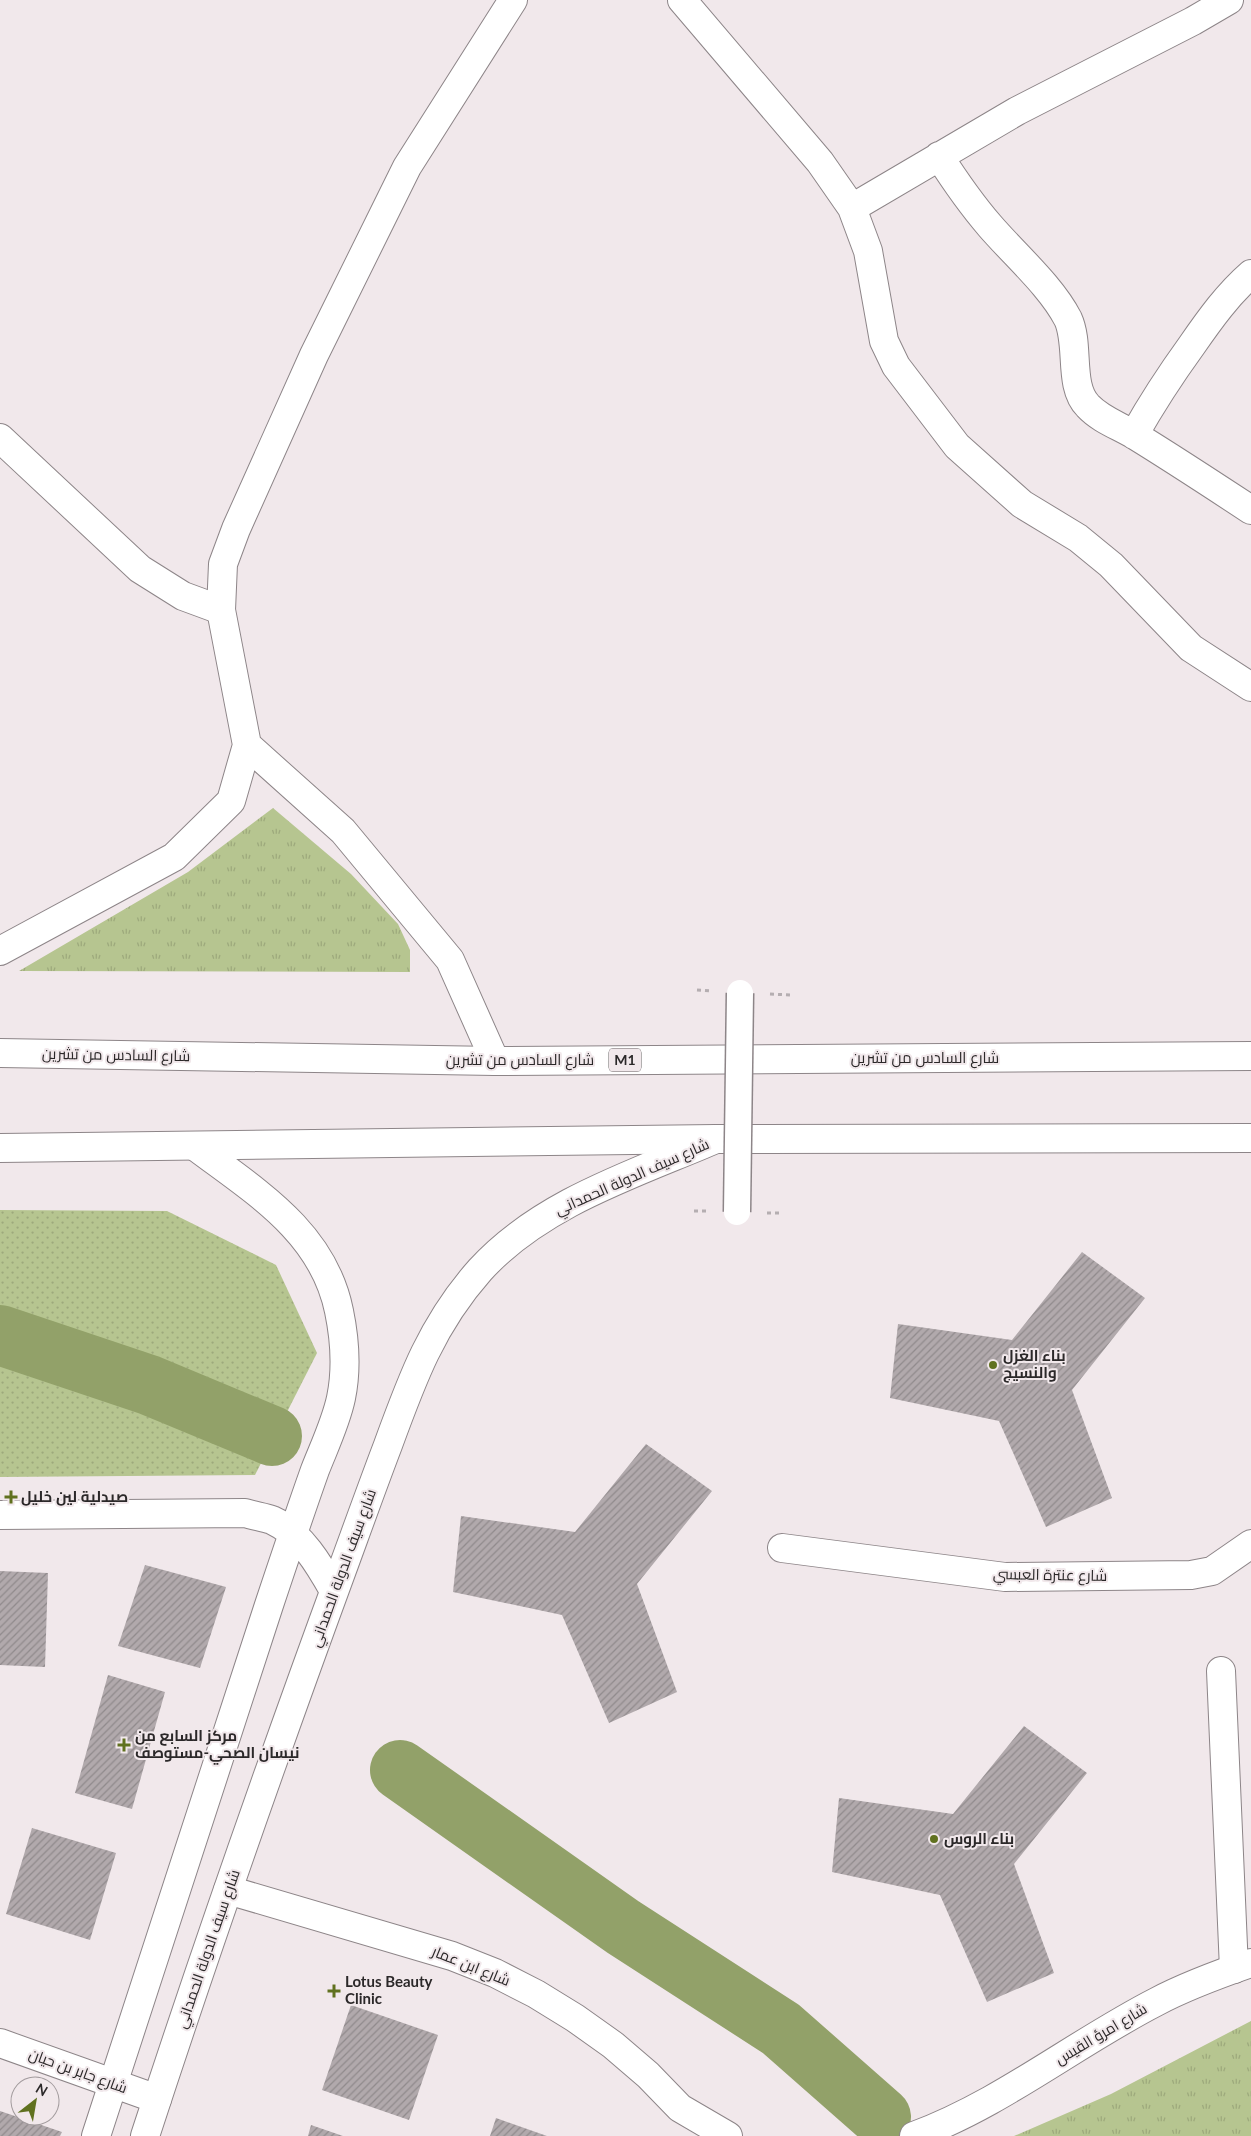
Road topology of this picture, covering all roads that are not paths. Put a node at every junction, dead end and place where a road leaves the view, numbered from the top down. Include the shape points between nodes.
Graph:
1 (513, 0) edge
2 (682, 0) edge
3 (1229, 0) edge
4 (939, 156) junction
5 (852, 208) junction
6 (1251, 274) edge
7 (1134, 435) junction
8 (0, 438) edge
9 (1251, 510) edge
10 (221, 610) junction
11 (1251, 687) edge
12 (247, 745) junction
13 (0, 951) edge
14 (740, 992) dead end
15 (0, 1053) edge
16 (1251, 1056) edge
17 (495, 1061) junction
18 (1251, 1138) edge
19 (716, 1139) junction
20 (196, 1147) junction
21 (0, 1148) edge
22 (737, 1212) dead end
23 (0, 1515) edge
24 (292, 1534) junction
25 (1251, 1544) edge
26 (782, 1548) dead end
27 (334, 1591) junction
28 (1221, 1671) dead end
29 (228, 1890) junction
30 (1243, 1966) edge
31 (0, 2043) edge
32 (113, 2084) junction
33 (157, 2099) junction
34 (680, 2108) junction
35 (950, 2127) edge
36 (96, 2136) edge
37 (145, 2136) edge
38 (693, 2136) edge
39 (728, 2136) edge
40 (914, 2136) edge

1 - 10 main road via 407,166 314,355 223,564
2 - 5 main road via 820,162
3 - 4 main road via 1185,26 1017,111
4 - 5 main road
4 - 7 main road via 962,192 1045,286 1068,320 1074,340 1078,390 1087,405 1102,418
5 - 11 main road via 868,251 884,341 896,366 957,446 1022,504 1078,538 1111,565 1191,648
6 - 7 main road via 1233,289 1207,324 1156,395
7 - 9 main road
8 - 10 main road via 140,569 183,596
10 - 12 main road
12 - 13 main road via 231,801 174,857
12 - 17 main road via 343,831 450,960
14 - 22 street, bridge
15 - 17 main road, شارع السادس من تشرين / M1
16 - 17 main road, شارع السادس من تشرين / M1
18 - 19 main road
19 - 20 main road
19 - 27 main road, شارع سيف الدولة الحمداني via 567,1204 508,1244 476,1276 438,1326 421,1357
20 - 21 main road
20 - 24 main road via 272,1203 295,1225 314,1250 339,1308 345,1370 341,1401
23 - 24 main road via 245,1513 273,1521
24 - 27 main road via 318,1563
24 - 32 main road
25 - 26 main road, شارع عنترة العبسي via 1212,1572 1191,1576 1005,1577
27 - 29 main road, شارع سيف الدولة الحمداني
28 - 30 main road
29 - 33 main road, شارع سيف الدولة الحمداني
29 - 34 main road, شارع ابن عمار via 452,1956 495,1973 536,1994 605,2040 648,2075
30 - 35 main road, شارع امرؤ القيس via 1156,2002
31 - 32 main road, شارع جابر بن حيان
32 - 33 main road, شارع جابر بن حيان
32 - 36 main road
33 - 37 main road, شارع سيف الدولة الحمداني
34 - 38 main road, شارع ابن عمار
34 - 39 main road, شارع ابن عمار
35 - 40 main road, شارع امرؤ القيس

